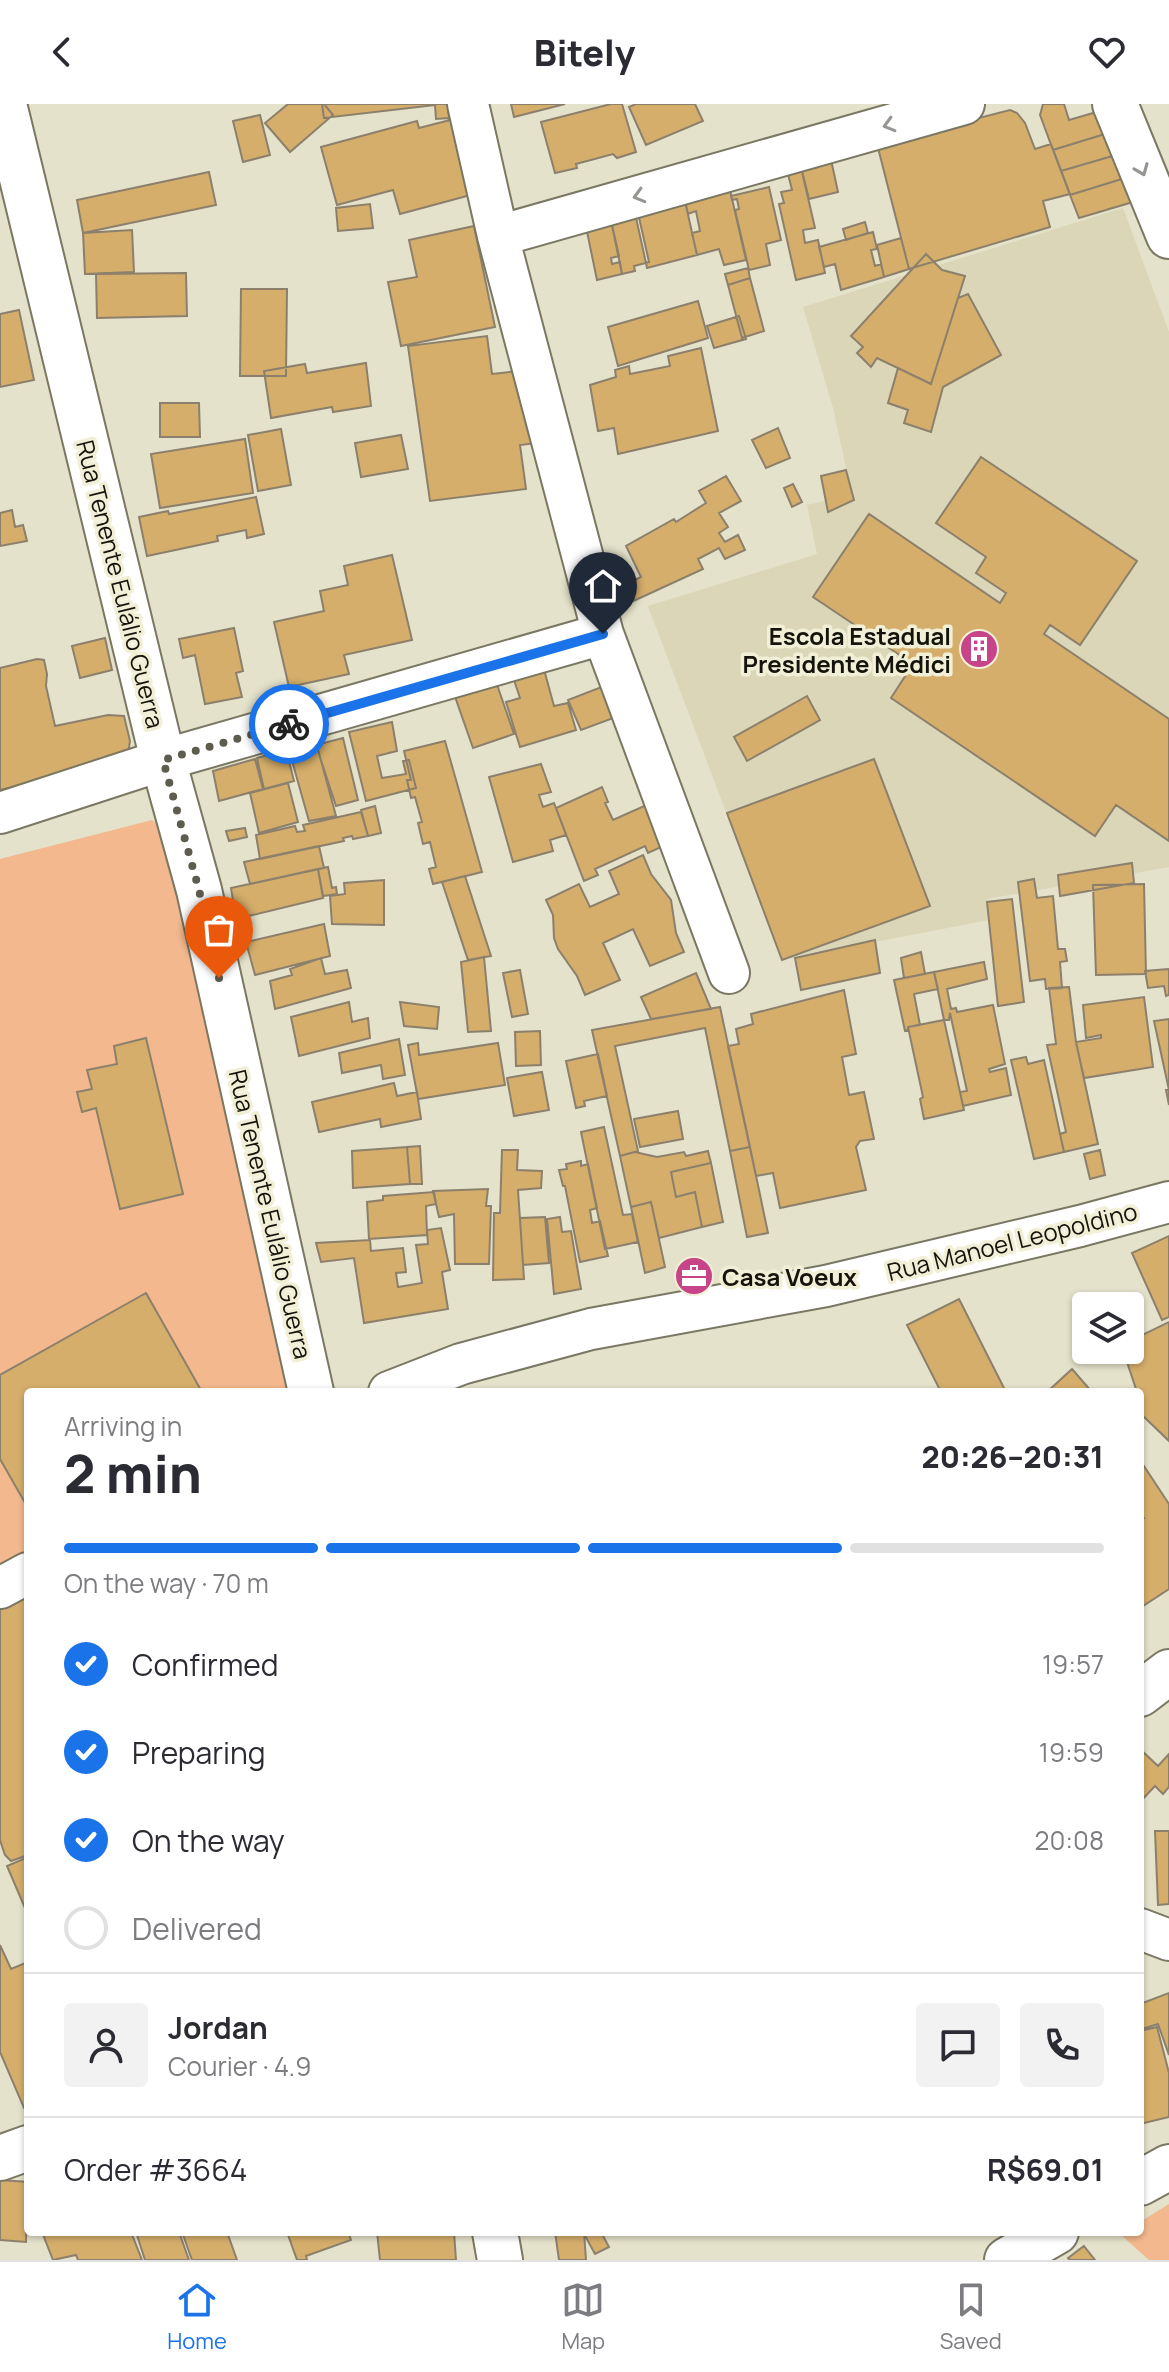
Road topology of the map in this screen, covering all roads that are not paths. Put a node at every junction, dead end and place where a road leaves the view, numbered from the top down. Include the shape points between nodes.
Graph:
1 (4, 104) edge
2 (468, 104) edge
3 (964, 104) edge
4 (1115, 104) edge
5 (498, 236) junction
6 (1169, 236) edge
7 (603, 634) junction
8 (163, 760) junction
9 (0, 813) edge
10 (729, 973) dead end
11 (1169, 1202) edge
12 (310, 1388) edge
13 (399, 1388) edge
14 (24, 1575) edge
15 (0, 1588) edge
16 (1169, 1672) edge
17 (1144, 1691) edge
18 (1144, 1931) edge
19 (1169, 1940) edge
20 (24, 2149) edge
21 (0, 2158) edge
22 (1169, 2167) edge
23 (1144, 2181) edge
24 (496, 2236) edge
25 (1049, 2236) edge
26 (500, 2260) edge
27 (1007, 2260) edge

1 - 8 street, Rua Tenente Eulálio Guerra
2 - 5 street
3 -> 5 street
4 -> 6 street
5 - 7 street
7 - 8 street
7 - 10 street
8 - 9 street
8 - 12 street, Rua Tenente Eulálio Guerra via 199,890
11 - 13 street, Rua Manoel Leopoldino via 826,1286 591,1329 461,1364
14 - 15 street
16 - 17 street
18 - 19 street
20 - 21 street
22 - 23 street
24 - 26 street
25 - 27 street

